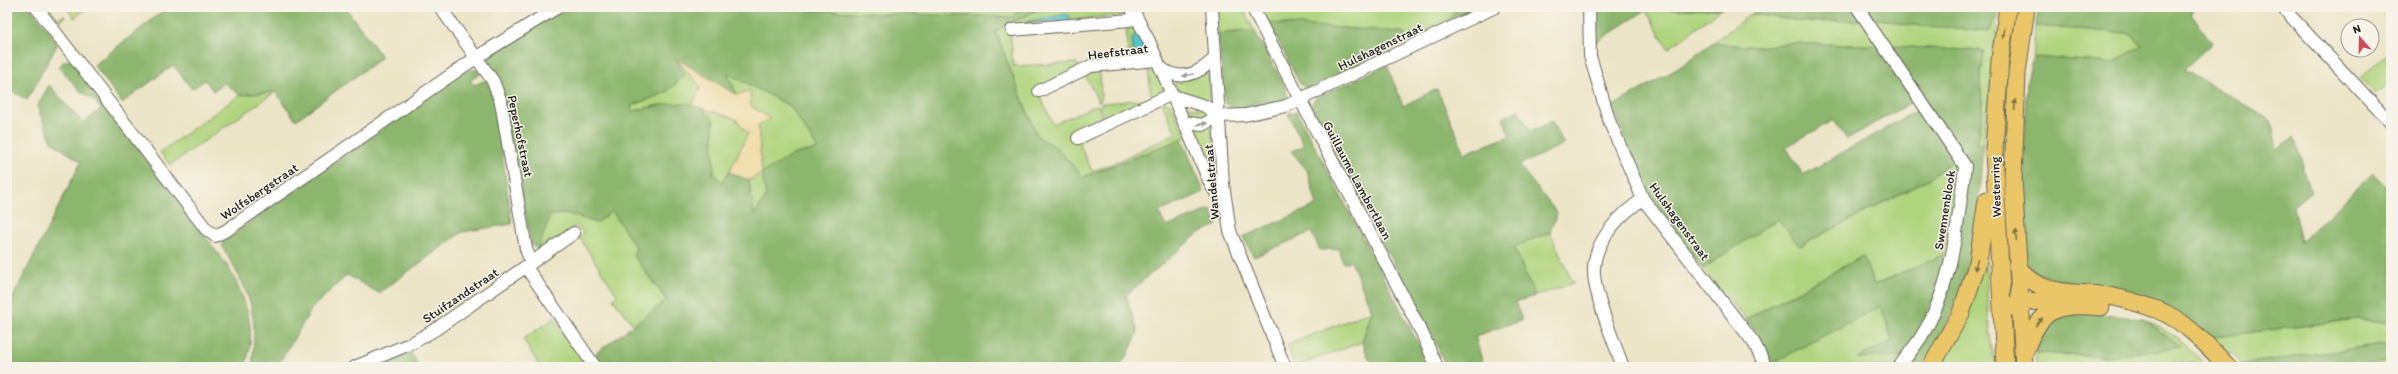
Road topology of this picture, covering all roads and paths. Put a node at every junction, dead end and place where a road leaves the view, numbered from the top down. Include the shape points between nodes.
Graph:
1 (36, 7) edge
2 (440, 7) edge
3 (558, 7) edge
4 (1212, 7) edge
5 (1252, 7) edge
6 (1495, 7) edge
7 (1589, 7) edge
8 (1857, 7) edge
9 (2008, 7) edge
10 (2026, 7) edge
11 (2282, 7) edge
12 (1134, 12) edge
13 (1012, 30) dead end
14 (477, 57) junction
15 (1215, 58) junction
16 (1158, 63) junction
17 (1039, 91) dead end
18 (1172, 95) junction
19 (1300, 100) junction
20 (1219, 116) junction
21 (1184, 122) junction
22 (2391, 123) edge
23 (1078, 138) dead end
24 (1995, 188) junction
25 (1643, 199) junction
26 (1226, 207) junction
27 (574, 233) dead end
28 (529, 264) junction
29 (2018, 266) junction
30 (2126, 301) junction
31 (2019, 302) junction
32 (2001, 317) junction
33 (2023, 362) edge
34 (355, 367) edge
35 (595, 367) edge
36 (1285, 367) edge
37 (1437, 367) edge
38 (1623, 367) edge
39 (1766, 367) edge
40 (1899, 367) edge
41 (1931, 367) edge
42 (2004, 367) edge
43 (2215, 367) edge
44 (2228, 367) edge

1 - 14 street, Wolfsbergstraat via 145,150 215,236 228,230
2 - 14 street, Peperhofstraat
3 - 14 street, Wolfsbergstraat
4 - 15 street, Wandelstraat
5 - 19 street, Guillaume Lambertlaan
6 - 19 street, Hulshagenstraat
7 - 25 street, Hulshagenstraat via 1590,56 1610,123
8 - 40 street, Swennenblook via 1965,166 1958,221 1939,297 1921,336
9 -> 24 highway, Westerring via 1996,111
29 -> 10 highway, Westerring via 2013,178 2014,120
11 - 22 street
12 - 13 street via 1130,20
12 - 16 street
14 - 28 street, Peperhofstraat via 493,81 501,102
15 -> 16 street via 1200,71 1186,76 1172,75
15 - 20 street, Wandelstraat
16 - 17 street, Heefstraat via 1091,66
16 - 18 street
18 - 20 street via 1205,106
18 - 21 street
18 - 23 street
19 - 20 street, Hulshagenstraat via 1286,106 1252,113
19 - 37 street, Guillaume Lambertlaan via 1419,327
21 -> 20 street via 1202,125
20 - 26 street, Wandelstraat
21 - 26 street via 1211,185
24 - 32 highway, Westerring
24 -> 41 highway via 1986,200 1978,262 1961,313
25 - 38 street via 1615,223 1594,265 1594,281
25 - 39 street, Hulshagenstraat via 1754,343
26 - 36 street, Wandelstraat via 1230,231
27 - 28 street, Stuifzandstraat
28 - 34 street, Stuifzandstraat via 412,343
28 - 35 street, Peperhofstraat
29 - 30 highway via 2030,282 2038,286 2078,294 2115,297
29 - 31 highway, Westerring
30 - 31 highway
30 - 44 highway via 2159,310 2183,324
31 - 32 highway
31 - 33 highway, Westerring
32 - 42 highway, Westerring
33 -> 43 highway via 2035,326 2046,314 2053,310 2083,306 2121,309 2159,320 2188,339

